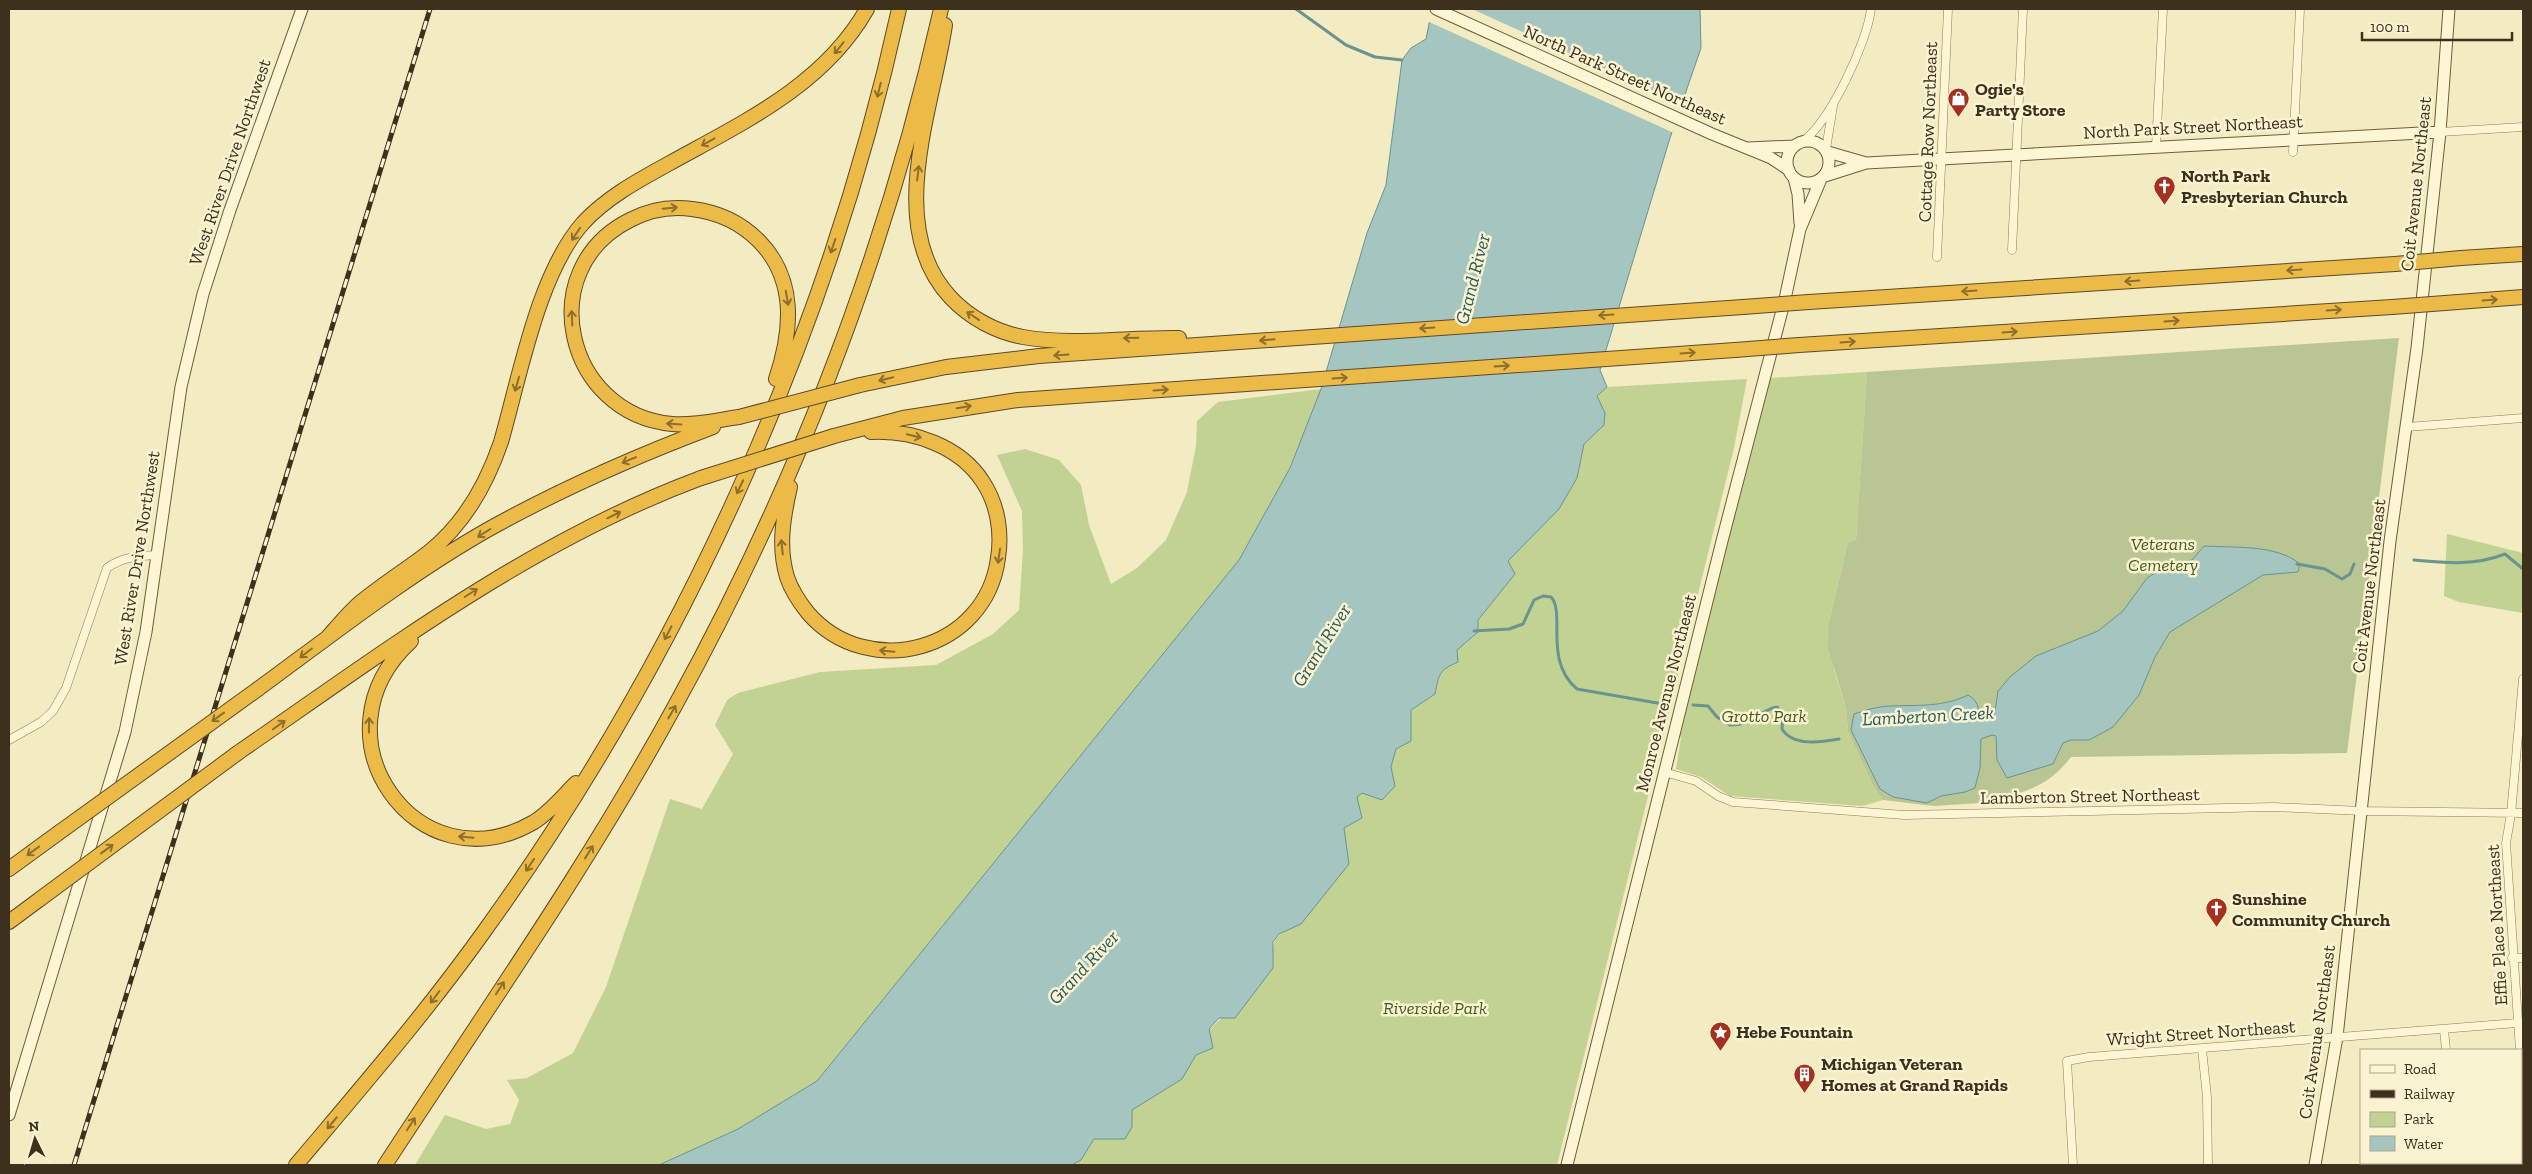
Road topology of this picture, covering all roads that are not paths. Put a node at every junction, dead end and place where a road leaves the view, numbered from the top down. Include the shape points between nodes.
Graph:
1 (302, 9) edge
2 (867, 9) edge
3 (899, 9) edge
4 (941, 9) edge
5 (947, 9) edge
6 (1436, 9) edge
7 (1871, 9) edge
8 (1948, 9) edge
9 (2024, 9) edge
10 (2163, 9) edge
11 (2300, 9) edge
12 (2449, 9) edge
13 (1834, 100) junction
14 (2523, 127) edge
15 (2440, 132) junction
16 (2293, 140) junction
17 (1798, 144) junction
18 (2156, 147) junction
19 (1746, 148) junction
20 (1827, 150) junction
21 (2293, 152) dead end
22 (2016, 154) junction
23 (1942, 160) junction
24 (1866, 163) junction
25 (1791, 174) junction
26 (1823, 177) junction
27 (1800, 229) junction
28 (2012, 250) dead end
29 (2523, 254) edge
30 (1937, 257) dead end
31 (2523, 297) edge
32 (1232, 343) junction
33 (739, 417) junction
34 (2523, 418) edge
35 (2407, 427) junction
36 (848, 433) junction
37 (760, 443) junction
38 (794, 464) junction
39 (157, 555) junction
40 (446, 609) junction
41 (327, 638) junction
42 (2523, 679) edge
43 (9, 740) edge
44 (594, 765) junction
45 (1664, 772) junction
46 (2362, 811) junction
47 (2511, 814) junction
48 (2523, 814) edge
49 (9, 869) edge
50 (9, 922) edge
51 (2512, 958) junction
52 (2523, 958) edge
53 (2517, 1023) junction
54 (2444, 1030) junction
55 (2337, 1037) junction
56 (2202, 1049) junction
57 (2446, 1049) edge
58 (2520, 1049) edge
59 (2522, 1078) edge
60 (2523, 1091) edge
61 (9, 1115) edge
62 (296, 1165) edge
63 (385, 1165) edge
64 (1567, 1165) edge
65 (2073, 1165) edge
66 (2208, 1165) edge
67 (2315, 1165) edge

1 - 39 main road, West River Drive Northwest via 203,294 181,387
2 -> 41 highway via 836,53 808,80 776,104 636,182 606,202 583,224 550,277 501,442 477,496 456,525 430,550 360,603
3 -> 37 highway via 869,130 838,231
4 - 38 highway via 907,143 879,236
32 -> 5 highway via 1187,338 1025,337 983,323 943,289 924,255 915,205
6 - 19 main road, North Park Street Northeast
7 - 13 street via 1866,37
8 - 23 street, Cottage Row Northeast
9 - 22 street
10 - 18 street
11 - 16 street
12 - 15 main road, Coit Avenue Northeast
13 - 17 street via 1812,135
13 - 20 street
14 - 15 street, North Park Street Northeast
15 - 16 main road, North Park Street Northeast
15 - 35 main road, Coit Avenue Northeast
16 - 18 main road, North Park Street Northeast
16 - 21 street
17 - 19 main road, North Park Street Northeast
17 - 20 main road via 1815,142
17 - 25 main road via 1788,157
18 - 22 main road, North Park Street Northeast
19 - 25 main road, North Park Street Northeast via 1771,158
20 - 24 main road, North Park Street Northeast
20 - 26 main road via 1829,164
22 - 23 main road, North Park Street Northeast
22 - 28 street
23 - 24 main road, North Park Street Northeast
23 - 30 street, Cottage Row Northeast
24 - 26 main road, North Park Street Northeast
25 - 26 main road via 1810,183
25 - 27 main road, Monroe Avenue Northeast via 1798,194
26 - 27 main road, Monroe Avenue Northeast
27 - 45 main road, Monroe Avenue Northeast
29 -> 32 highway, bridge
36 -> 31 highway, bridge via 903,418 1018,400
32 -> 33 highway, bridge via 1007,359 937,369 860,385
33 -> 37 highway via 680,425 649,420 629,412 609,398 586,370 576,348 572,325 574,289 594,250 624,223 663,208 682,207 711,212 749,232 773,258 785,288 789,324
33 -> 41 highway via 613,466 487,530
34 - 35 street
35 - 46 main road, Coit Avenue Northeast via 2390,541
36 -> 38 highway via 886,431 917,436 957,454 973,467 985,484 1001,537 996,575 980,607 958,629 927,646 896,651 865,649 821,627 802,605 787,578 782,521
40 -> 36 highway, bridge via 508,570 651,497 701,478
37 -> 44 highway via 705,563
63 -> 38 highway via 622,798 716,630
39 - 43 street via 130,557 107,568 66,688 53,711 41,722
39 - 61 main road, West River Drive Northwest via 146,632 125,732
44 -> 40 highway via 546,814 511,833 483,838 457,836 436,830 402,808 376,768 369,740 374,695 386,669
50 -> 40 highway, bridge via 239,752
41 -> 49 highway, bridge
42 - 47 street, Effie Place Northeast
44 -> 62 highway via 483,934 408,1032
45 - 46 street, Lamberton Street Northeast via 1696,781 1733,802 1914,815 2274,807
45 - 64 main road, Monroe Avenue Northeast
46 - 47 street, Lamberton Street Northeast
46 - 55 main road, Coit Avenue Northeast
47 - 48 street, Lamberton Street Northeast
47 - 51 street, Effie Place Northeast via 2506,843
51 - 52 street
51 - 53 street, Effie Place Northeast
53 - 54 street, Wright Street Northeast
53 - 58 street, Effie Place Northeast
54 - 55 street, Wright Street Northeast
54 - 57 street
55 - 56 street, Wright Street Northeast
55 - 67 main road, Coit Avenue Northeast
56 - 65 street, Wright Street Northeast via 2067,1061
56 - 66 street via 2207,1097
59 - 60 street

